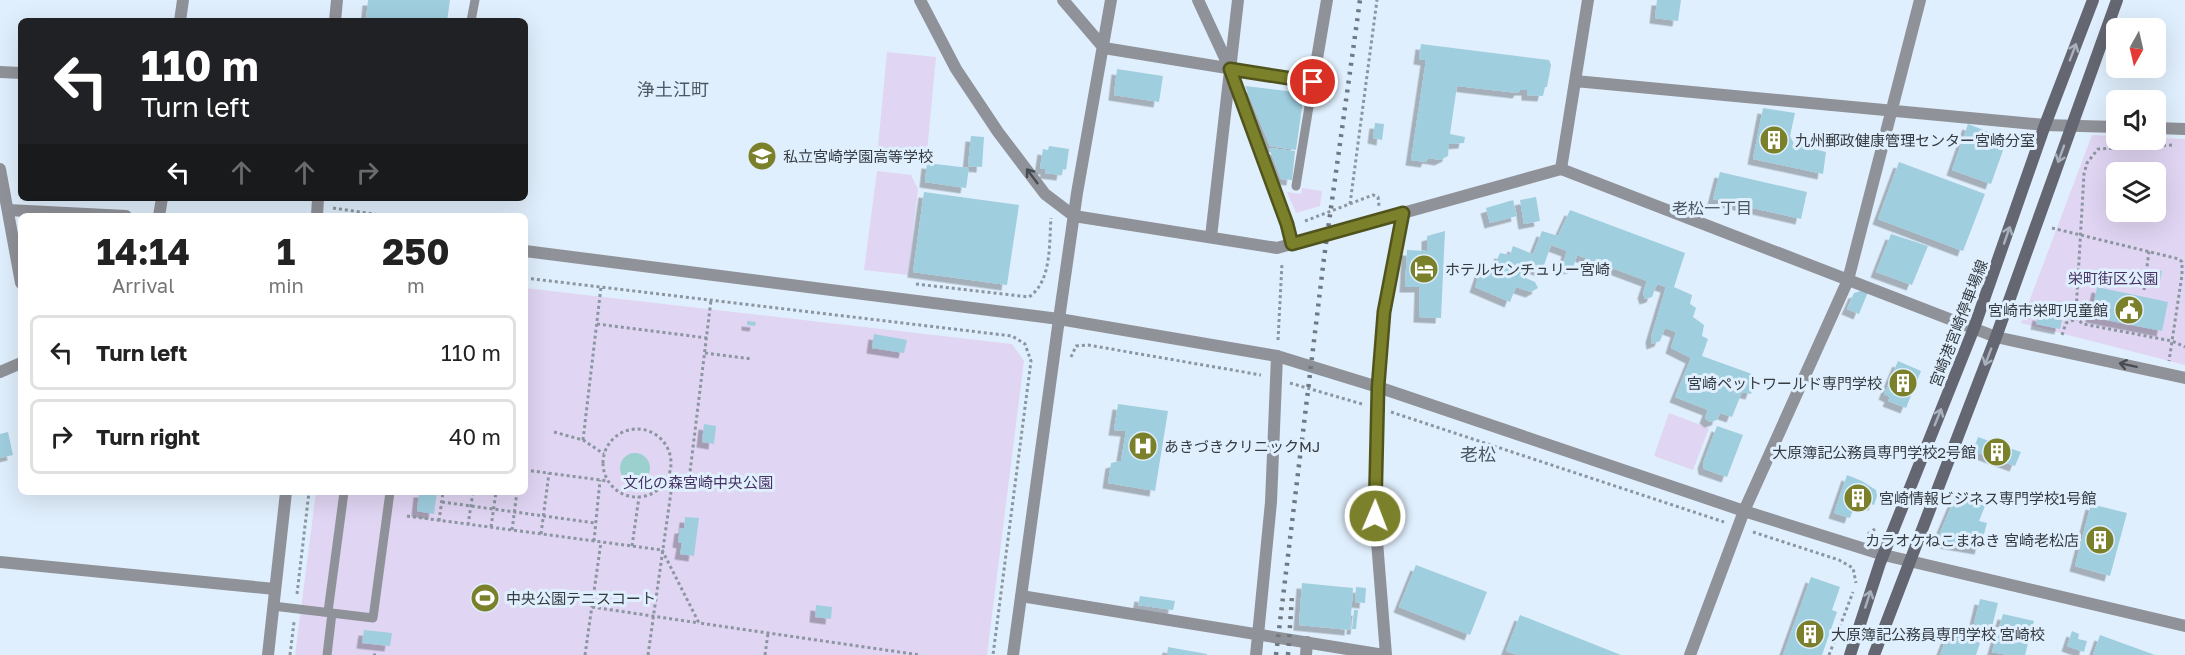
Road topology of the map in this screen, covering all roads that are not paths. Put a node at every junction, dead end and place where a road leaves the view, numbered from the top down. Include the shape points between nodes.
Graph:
1 (183, 0) edge
2 (337, 0) edge
3 (475, 0) edge
4 (920, 0) edge
5 (1063, 0) edge
6 (1111, 0) edge
7 (1198, 0) edge
8 (1238, 0) edge
9 (1327, 0) edge
10 (1588, 0) edge
11 (1920, 0) edge
12 (2093, 0) edge
13 (2117, 0) edge
14 (180, 18) edge
15 (334, 18) edge
16 (472, 18) edge
17 (1104, 48) junction
18 (1230, 69) junction
19 (0, 72) edge
20 (18, 73) edge
21 (1575, 81) junction
22 (1313, 82) junction
23 (1892, 109) junction
24 (2045, 125) junction
25 (2071, 126) junction
26 (2106, 127) edge
27 (2166, 128) edge
28 (2185, 129) edge
29 (0, 169) edge
30 (1561, 169) junction
31 (1296, 186) dead end
32 (8, 210) junction
33 (67, 213) edge
34 (1403, 213) junction
35 (1074, 216) junction
36 (1211, 237) junction
37 (1292, 244) junction
38 (528, 251) edge
39 (18, 266) edge
40 (1848, 280) junction
41 (1059, 319) junction
42 (1974, 328) junction
43 (1996, 337) junction
44 (1277, 351) junction
45 (18, 364) edge
46 (0, 372) edge
47 (2185, 378) edge
48 (1378, 387) junction
49 (286, 495) edge
50 (344, 495) edge
51 (390, 495) edge
52 (1744, 511) junction
53 (1884, 555) junction
54 (0, 562) edge
55 (1910, 562) junction
56 (275, 589) junction
57 (1022, 596) junction
58 (273, 606) junction
59 (330, 612) junction
60 (2185, 626) edge
61 (1258, 635) junction
62 (1307, 642) junction
63 (268, 655) edge
64 (327, 655) edge
65 (1013, 655) edge
66 (1257, 655) edge
67 (1306, 655) edge
68 (1385, 655) edge
69 (1690, 655) edge
70 (1850, 655) edge
71 (1874, 655) edge

1 - 14 street
2 - 15 street
3 - 16 lane
35 -> 4 street via 1045,194 998,132 956,69
5 - 17 street
6 - 17 street
7 - 18 street
8 - 18 street
9 - 22 street
10 - 21 street
11 - 23 street
24 -> 12 main road, 宮崎港宮崎停車場線
13 - 25 main road
17 - 18 street
17 - 35 street
18 - 22 street
18 - 36 street
18 - 37 street
19 - 20 street
21 - 23 street
21 - 30 street
22 - 31 lane
23 - 24 street
23 - 40 street
24 - 25 street
42 -> 24 main road, 宮崎港宮崎停車場線
25 - 26 street
25 -> 43 main road
27 - 28 street
29 - 32 street
30 - 34 street
30 - 40 street
32 - 33 street
32 - 39 street
34 - 37 street
34 - 48 street via 1384,312
35 - 36 street
35 - 41 street
36 - 37 street via 1277,248
38 - 41 street
40 - 42 street
40 - 52 street
41 - 44 street
41 - 57 street
42 - 43 street
53 -> 42 main road, 宮崎港宮崎停車場線
47 -> 43 street
43 -> 55 main road
44 - 48 street
44 - 61 street via 1271,502
45 - 46 street
48 - 52 street
48 - 68 street via 1375,516
49 - 56 street
50 - 59 lane
51 - 59 lane via 373,618
52 - 53 street
52 - 69 street
53 - 55 street
70 -> 53 main road, 宮崎港宮崎停車場線
54 - 56 street
55 - 60 street
55 - 71 main road
56 - 58 street
57 - 61 street
57 - 65 street
58 - 59 lane
58 - 63 street
59 - 64 lane
61 - 62 street
61 - 66 street
62 - 67 street
62 - 68 street

